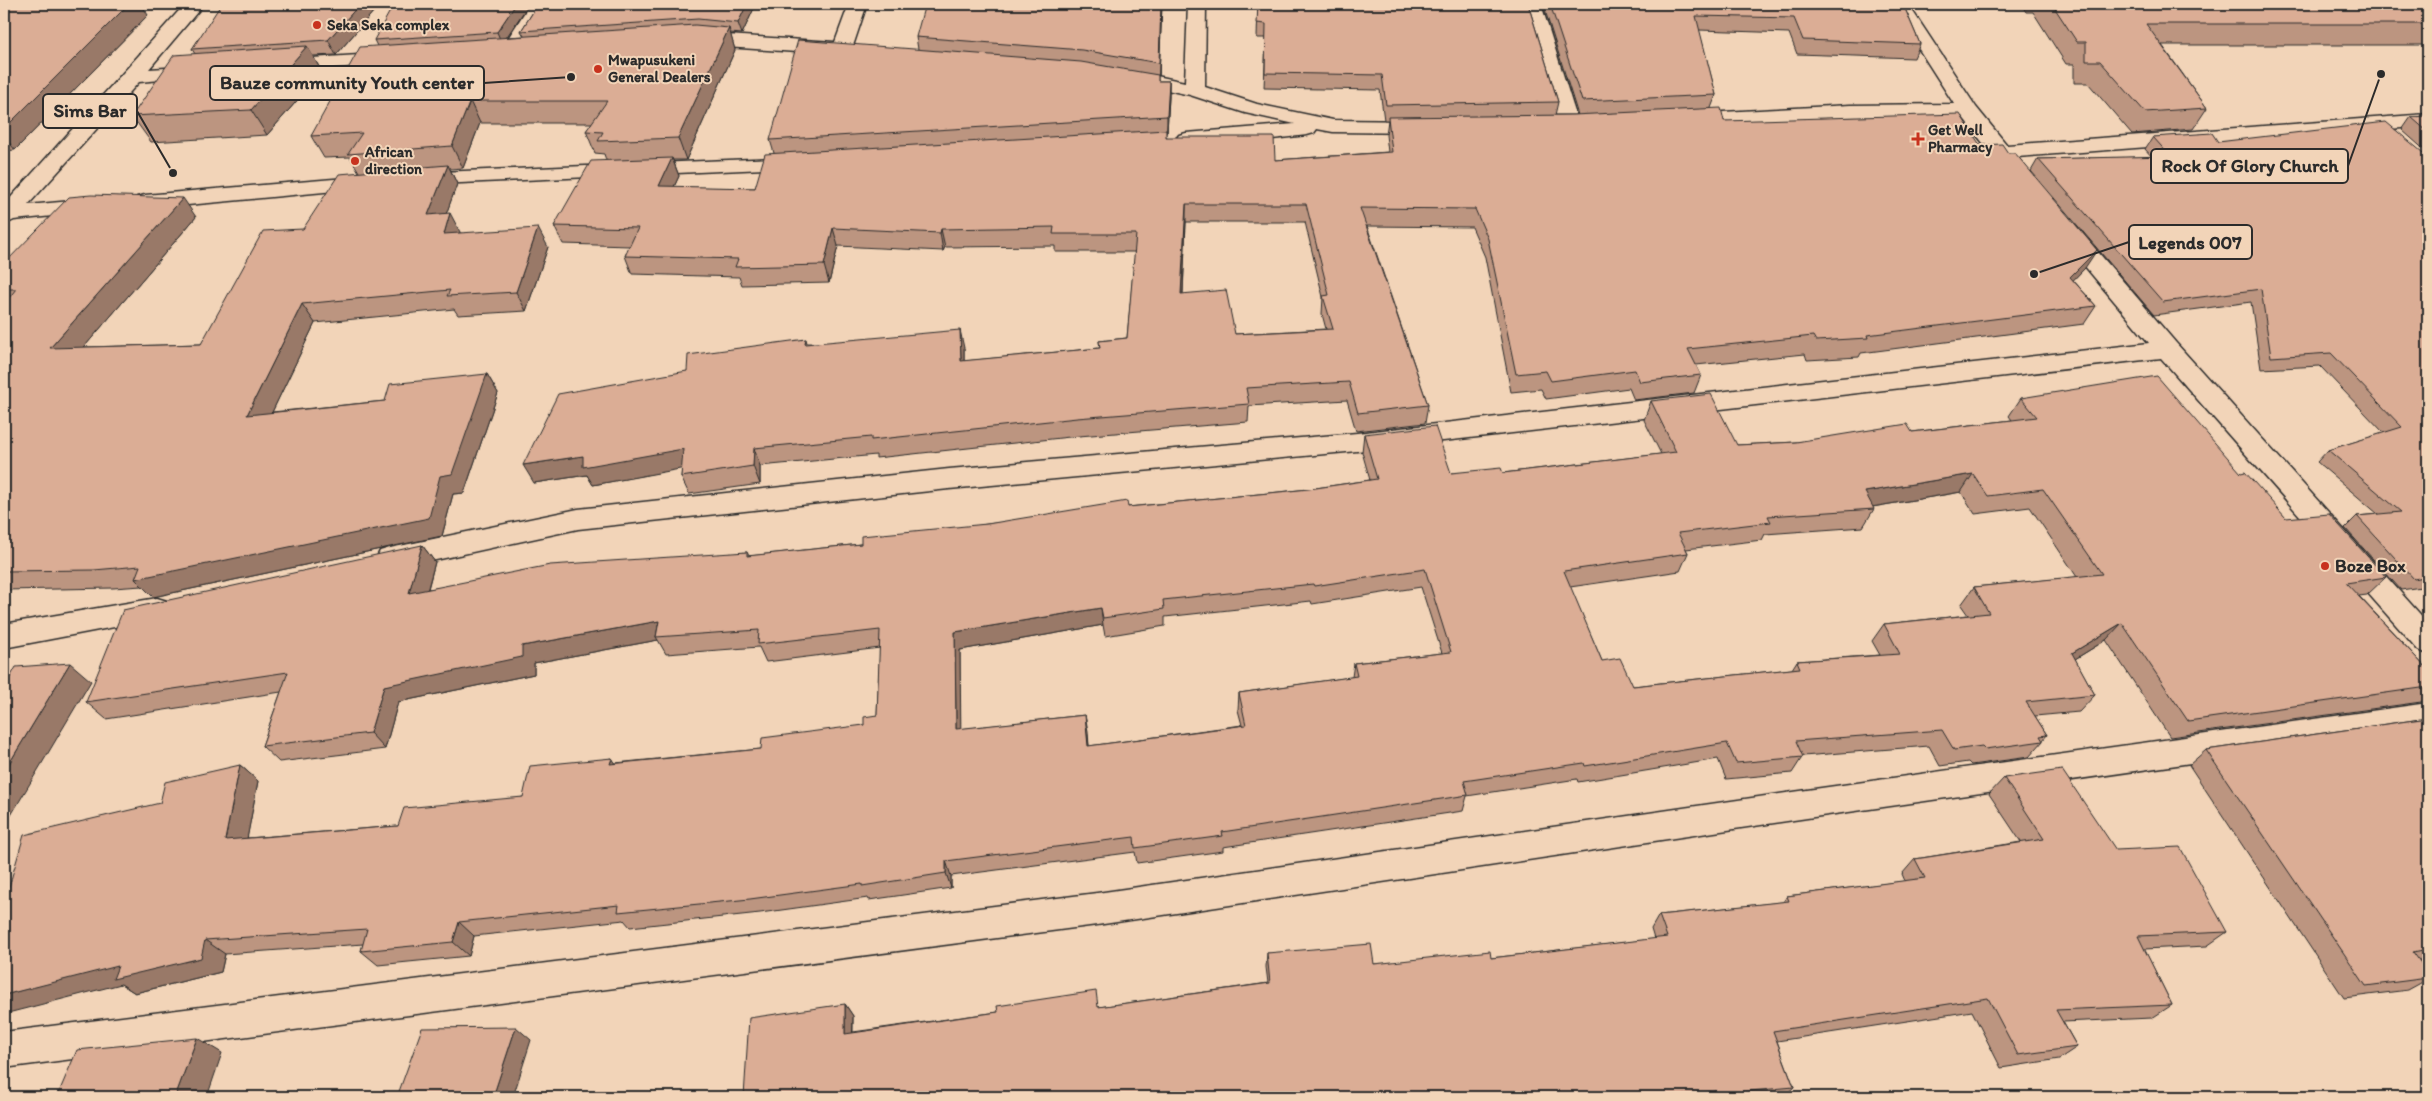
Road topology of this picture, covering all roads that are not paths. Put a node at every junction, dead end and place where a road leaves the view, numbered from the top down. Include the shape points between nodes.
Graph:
1 (195, 4) edge
2 (539, 4) edge
3 (858, 4) edge
4 (1197, 4) edge
5 (1532, 4) edge
6 (1899, 4) edge
7 (676, 40) edge
8 (529, 49) edge
9 (510, 51) junction
10 (490, 52) edge
11 (411, 57) edge
12 (262, 68) edge
13 (212, 71) edge
14 (1112, 74) edge
15 (133, 76) junction
16 (1195, 90) junction
17 (1968, 110) junction
18 (2428, 120) edge
19 (1667, 121) edge
20 (2378, 123) junction
21 (1569, 125) edge
22 (1333, 126) junction
23 (1442, 126) edge
24 (1170, 140) edge
25 (2400, 141) edge
26 (2001, 152) junction
27 (814, 162) edge
28 (4, 187) edge
29 (33, 187) junction
30 (2033, 190) edge
31 (2052, 213) edge
32 (5, 216) edge
33 (2167, 348) junction
34 (368, 564) edge
35 (177, 605) edge
36 (4, 636) edge
37 (2428, 642) edge
38 (2428, 716) edge
39 (4, 1050) edge

1 - 15 street
2 - 9 street
3 - 7 street via 851,50 711,39
4 - 16 street
5 - 21 street
6 - 17 street
8 - 9 street
9 - 10 street
11 - 12 street
13 - 15 street
14 - 16 street
15 - 29 street
16 - 22 street via 1252,109
17 - 19 street via 1850,111
17 - 26 street
18 - 20 street
20 - 25 street
20 - 26 street
22 - 23 street
22 - 24 street
26 - 30 street
27 - 32 street via 393,180
28 - 29 street
29 - 32 street
31 - 33 street
33 - 34 street via 1357,442 949,479 578,519
33 - 37 street
35 - 36 street via 119,618
38 - 39 street via 1097,909

